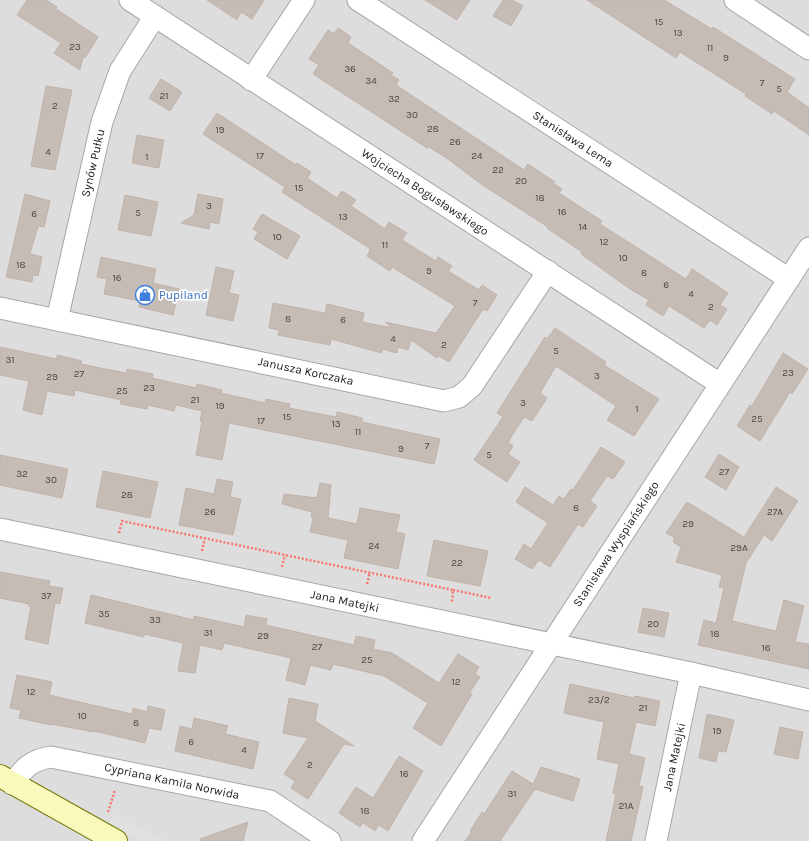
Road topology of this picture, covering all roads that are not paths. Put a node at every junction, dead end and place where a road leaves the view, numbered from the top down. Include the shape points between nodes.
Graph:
1 (130, 0) edge
2 (304, 0) edge
3 (358, 0) edge
4 (735, 0) edge
5 (155, 16) junction
6 (809, 49) edge
7 (251, 80) junction
8 (809, 248) edge
9 (548, 271) junction
10 (789, 279) junction
11 (0, 308) edge
12 (57, 320) junction
13 (720, 384) junction
14 (0, 529) edge
15 (551, 644) junction
16 (691, 673) junction
17 (809, 700) edge
18 (6, 780) edge
19 (116, 841) edge
20 (330, 841) edge
21 (423, 841) edge
22 (656, 841) edge

1 - 5 street, Wojciecha Bogusławskiego
2 - 7 street
3 - 10 street, Stanisława Lema
4 - 6 street
5 - 7 street, Wojciecha Bogusławskiego
5 - 12 street, Synów Pułku via 120,71 102,122
7 - 9 street, Wojciecha Bogusławskiego
8 - 10 street, Stanisława Wyspiańskiego
9 - 12 street, Janusza Korczaka via 472,386 459,397 444,401
9 - 13 street, Wojciecha Bogusławskiego
10 - 13 street, Stanisława Wyspiańskiego
11 - 12 street, Janusza Korczaka
13 - 15 street, Stanisława Wyspiańskiego
14 - 15 street, Jana Matejki
15 - 16 street, Jana Matejki
15 - 21 street, Stanisława Wyspiańskiego
16 - 17 street, Jana Matejki
16 - 22 street, Jana Matejki
18 - 19 street
18 - 20 street, Cypriana Kamila Norwida via 38,759 51,757 270,802

